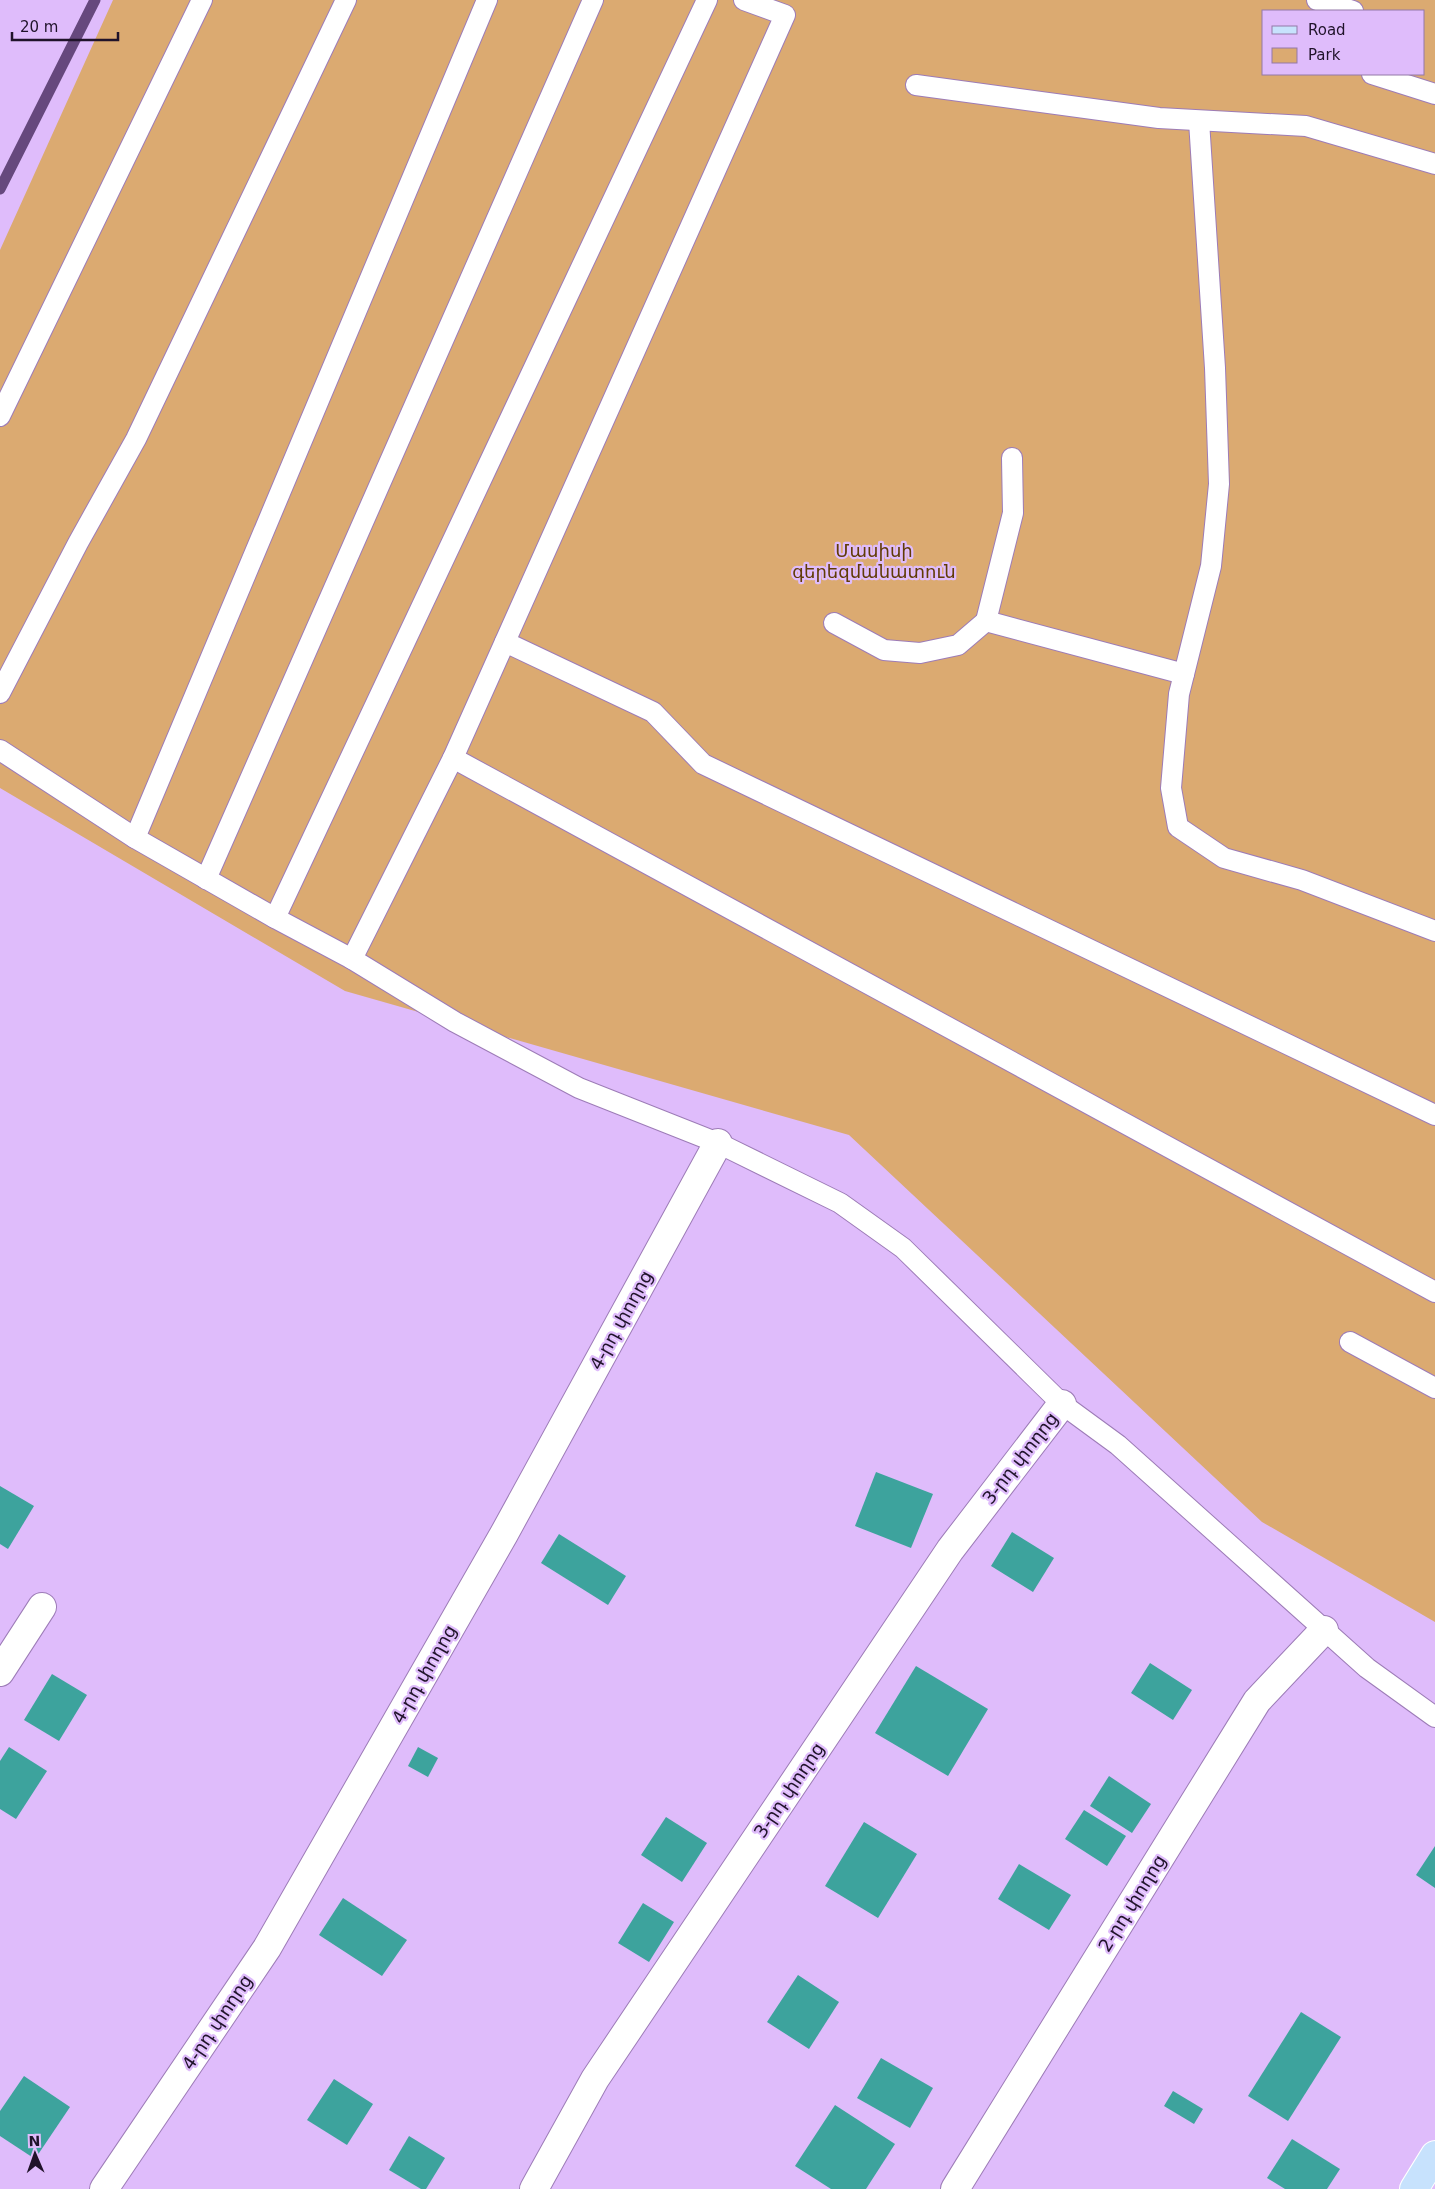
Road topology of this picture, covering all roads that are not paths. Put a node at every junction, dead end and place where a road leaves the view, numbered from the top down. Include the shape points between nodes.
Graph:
1 (202, 0) edge
2 (346, 0) edge
3 (487, 0) edge
4 (594, 0) edge
5 (707, 0) edge
6 (744, 0) edge
7 (1317, 0) edge
8 (1350, 10) edge
9 (1375, 75) edge
10 (916, 85) dead end
11 (1435, 94) edge
12 (1199, 121) junction
13 (1435, 164) edge
14 (0, 416) edge
15 (1012, 458) dead end
16 (986, 621) junction
17 (834, 623) dead end
18 (505, 642) junction
19 (1184, 674) junction
20 (0, 694) edge
21 (0, 750) edge
22 (453, 758) junction
23 (135, 838) junction
24 (206, 879) junction
25 (275, 918) junction
26 (1435, 931) edge
27 (352, 959) junction
28 (1435, 1115) edge
29 (718, 1143) junction
30 (1435, 1292) edge
31 (1350, 1342) dead end
32 (1435, 1388) edge
33 (1062, 1404) junction
34 (42, 1607) dead end
35 (1324, 1630) junction
36 (0, 1672) edge
37 (1435, 1717) edge
38 (1435, 2155) edge
39 (104, 2189) edge
40 (534, 2189) edge
41 (955, 2189) edge
42 (1414, 2189) edge

1 - 14 lane
2 - 20 lane via 136,439
3 - 23 lane
4 - 24 lane
5 - 25 lane
6 - 18 lane via 785,14
7 - 8 lane
9 - 11 lane
10 - 12 lane
12 - 13 lane via 1306,126
12 - 19 lane via 1219,484 1211,566
15 - 16 lane via 1013,513
16 - 17 lane via 958,645 920,653 884,650
16 - 19 lane
18 - 22 lane
18 - 28 lane via 653,712 703,764
19 - 26 lane via 1179,694 1171,788 1178,827 1224,858 1302,880
21 - 23 lane
22 - 27 lane
22 - 30 lane
23 - 24 lane
24 - 25 lane
25 - 27 lane
27 - 29 lane via 455,1022 579,1088
29 - 33 lane via 840,1203 903,1248
29 - 39 street, 4-րդ փողոց via 504,1534 267,1948
31 - 32 lane
33 - 35 lane via 1118,1445
33 - 40 street, 3-րդ փողոց via 950,1550 595,2079
34 - 36 street
35 - 37 lane via 1367,1668
35 - 41 street, 2-րդ փողոց via 1257,1701
38 - 42 main road

